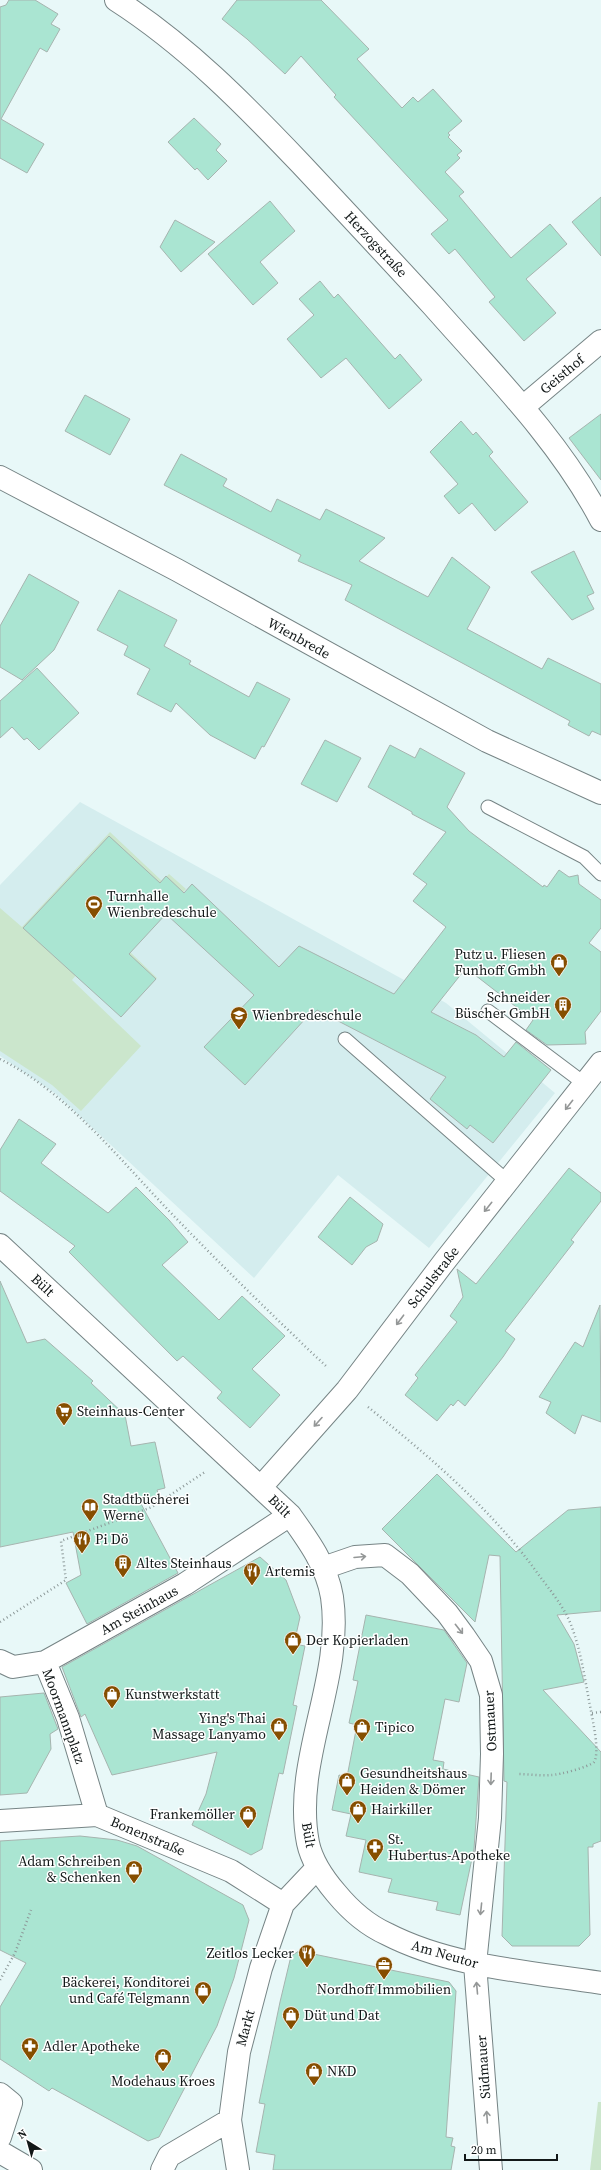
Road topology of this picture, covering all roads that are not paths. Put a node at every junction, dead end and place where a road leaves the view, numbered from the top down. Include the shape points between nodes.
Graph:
1 (116, 0) edge
2 (601, 341) edge
3 (522, 407) junction
4 (0, 477) edge
5 (601, 520) edge
6 (601, 793) edge
7 (488, 807) dead end
8 (601, 874) edge
9 (488, 1011) dead end
10 (345, 1039) dead end
11 (601, 1063) edge
12 (585, 1084) junction
13 (508, 1182) junction
14 (0, 1245) edge
15 (261, 1487) junction
16 (290, 1515) junction
17 (323, 1568) junction
18 (0, 1661) edge
19 (45, 1662) junction
20 (97, 1815) junction
21 (0, 1821) edge
22 (317, 1868) junction
23 (283, 1904) junction
24 (475, 1964) junction
25 (601, 1983) edge
26 (0, 2094) edge
27 (230, 2120) junction
28 (0, 2137) edge
29 (0, 2152) edge
30 (31, 2170) edge
31 (162, 2170) edge
32 (238, 2170) edge
33 (491, 2170) edge

1 - 3 street, Herzogstraße via 149,21 251,112 376,243
2 - 3 street, Geisthof
3 - 5 street, Herzogstraße via 587,493
4 - 6 street, Wienbrede via 177,570 487,741
7 - 8 lane via 584,857
9 - 12 lane
10 - 13 lane
11 - 12 street, Schulstraße
12 -> 13 street, Schulstraße
13 -> 15 street, Schulstraße via 347,1390
14 - 15 street, Bült
15 - 16 street, Bült
16 - 17 street, Bült via 312,1545
16 - 19 street, Am Steinhaus via 185,1584
17 - 22 street, Bült via 332,1596 334,1631 330,1666 307,1784 308,1843
17 -> 24 street, Ostmauer via 355,1557 385,1556 410,1574 447,1613 481,1661 491,1695 492,1772 490,1818
18 - 19 street, Moormannplatz via 13,1667
19 - 20 street, Moormannplatz via 68,1718
20 - 21 street, Bonenstraße
20 - 23 street, Bonenstraße via 231,1871
22 - 23 street, Markt
22 - 24 street, Am Neutor via 348,1907 386,1934 420,1948
23 - 27 street, Markt via 261,1968 239,2052
24 - 25 street, Am Neutor
33 -> 24 street, Südmauer
26 - 28 street via 11,2103
27 - 31 street via 169,2156
27 - 32 street, Markt
29 - 30 street

